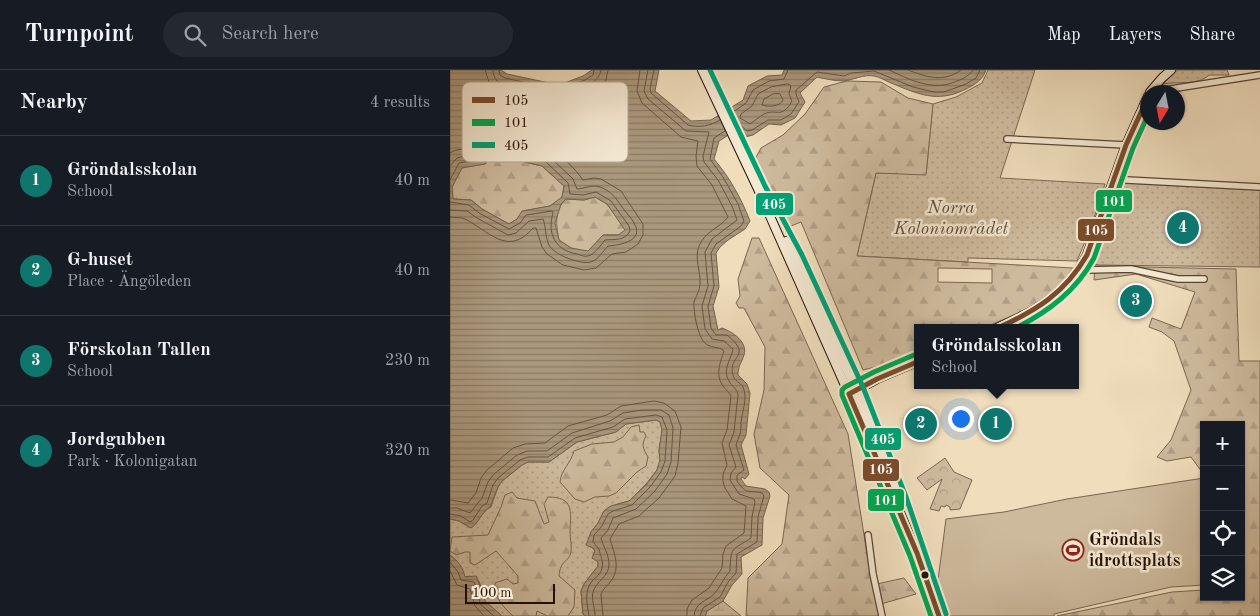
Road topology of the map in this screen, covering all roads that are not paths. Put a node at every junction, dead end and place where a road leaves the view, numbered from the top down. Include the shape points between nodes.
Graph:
1 (702, 70) edge
2 (1168, 73) edge
3 (1260, 75) edge
4 (1159, 85) edge
5 (1185, 87) edge
6 (1140, 114) edge
7 (1007, 139) dead end
8 (1126, 145) junction
9 (1127, 180) dead end
10 (1260, 187) edge
11 (1079, 268) junction
12 (1204, 280) dead end
13 (1007, 324) edge
14 (914, 363) edge
15 (852, 392) junction
16 (868, 535) dead end
17 (882, 616) edge
18 (938, 616) edge

1 - 15 main road
2 - 4 main road
3 - 5 street
6 - 8 main road
7 - 8 street
8 - 11 main road via 1087,255
9 - 10 street
11 - 12 street via 1130,270
11 - 13 main road via 1063,289 1043,305
14 - 15 main road
15 - 18 main road via 917,553
16 - 17 street

